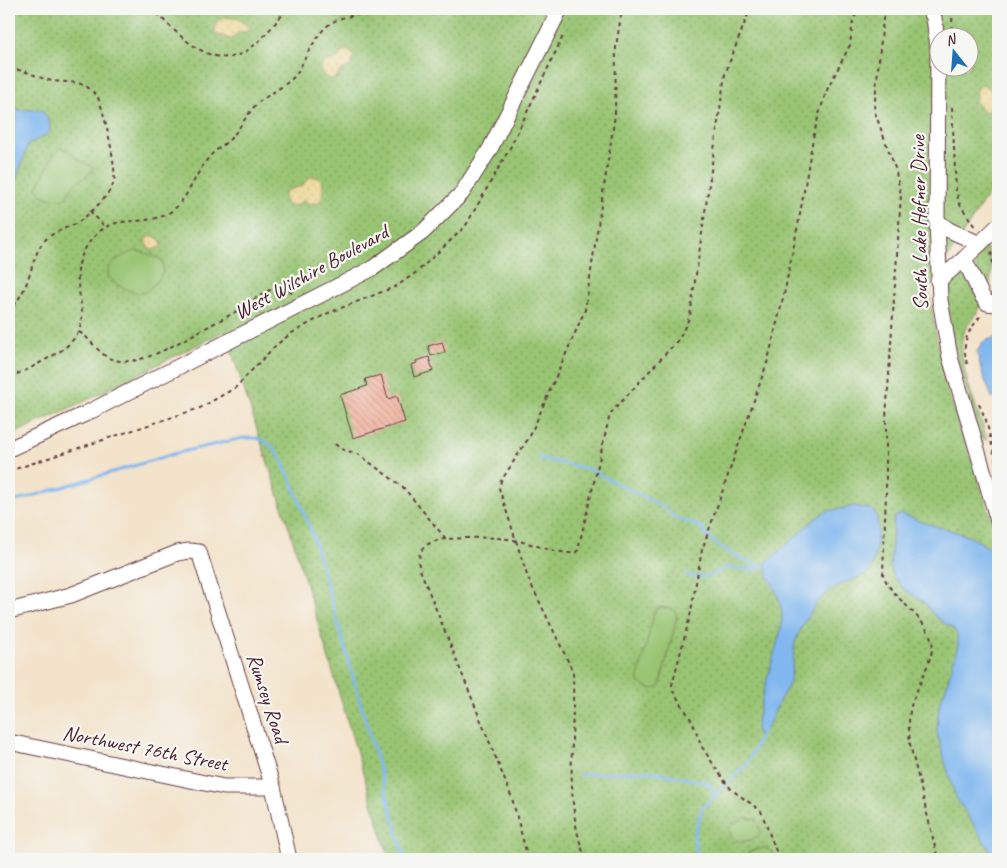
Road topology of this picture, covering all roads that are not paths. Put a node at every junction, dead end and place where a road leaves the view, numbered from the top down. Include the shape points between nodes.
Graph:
1 (560, 9) edge
2 (930, 9) edge
3 (937, 221) junction
4 (998, 226) edge
5 (983, 241) junction
6 (964, 259) junction
7 (938, 280) junction
8 (998, 302) edge
9 (9, 449) edge
10 (998, 520) edge
11 (9, 611) edge
12 (9, 742) edge
13 (274, 786) junction
14 (289, 859) edge

1 - 9 street, West Wilshire Boulevard via 490,150 462,192 423,232 373,268 297,308
2 - 3 street, South Lake Hefner Drive via 938,47
3 - 5 street via 949,230
3 - 7 street, South Lake Hefner Drive
4 - 5 street
5 - 6 street
6 - 7 street
6 - 8 street via 982,296 987,302
7 - 10 street, South Lake Hefner Drive via 950,357
11 - 13 street, Rumsey Road via 71,595 177,553 198,552
12 - 13 street, Northwest 76th Street via 224,787
13 - 14 street, Rumsey Road

